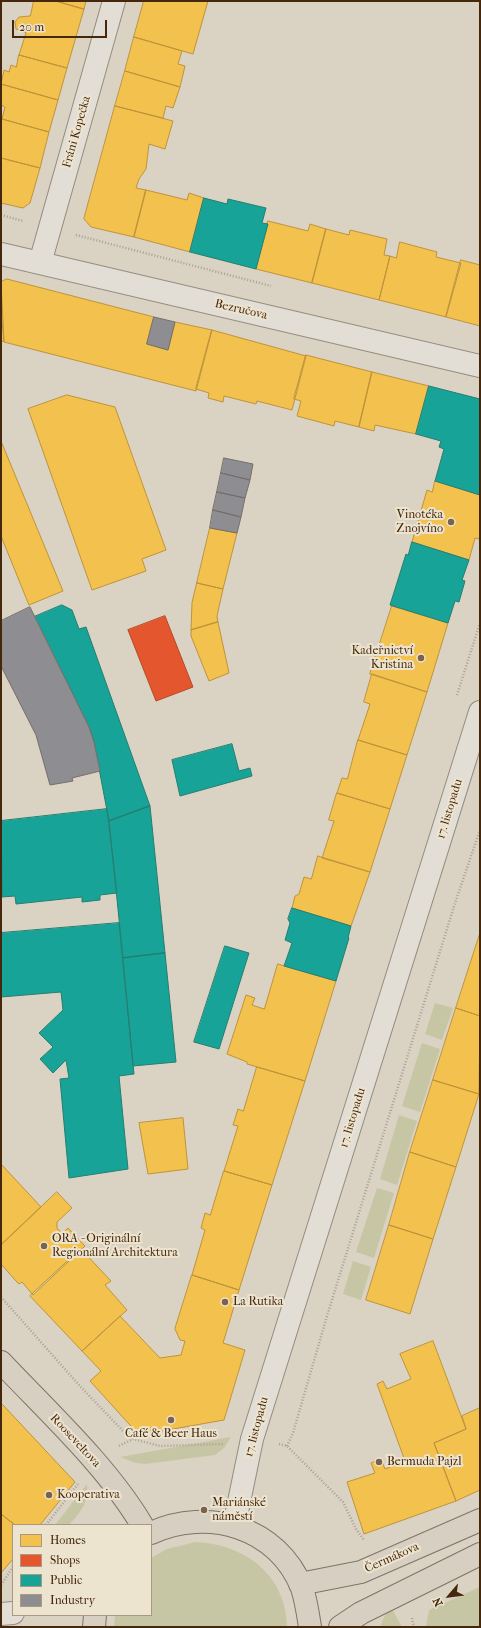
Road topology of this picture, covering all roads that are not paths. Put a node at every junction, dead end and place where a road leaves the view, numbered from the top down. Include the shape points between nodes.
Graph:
1 (114, 1) edge
2 (1, 254) edge
3 (40, 263) junction
4 (480, 366) edge
5 (480, 712) edge
6 (1, 1362) edge
7 (480, 1520) edge
8 (141, 1524) edge
9 (234, 1526) junction
10 (152, 1533) edge
11 (480, 1554) edge
12 (300, 1584) junction
13 (12, 1613) edge
14 (1, 1614) edge
15 (95, 1616) edge
16 (94, 1627) edge
17 (310, 1627) edge
18 (340, 1627) edge

1 - 3 street, Fráni Kopečka
2 - 3 street, Bezručova
3 - 4 street, Bezručova
5 - 9 street, 17. listopadu via 252,1439
6 - 8 main road, Rooseveltova via 106,1473
7 - 12 main road, Čermákova via 361,1572
9 - 10 main road via 217,1522 181,1523
9 - 12 main road via 252,1533 268,1544 282,1557
11 - 18 main road via 361,1613
12 - 17 main road
13 - 14 street
15 - 16 main road

